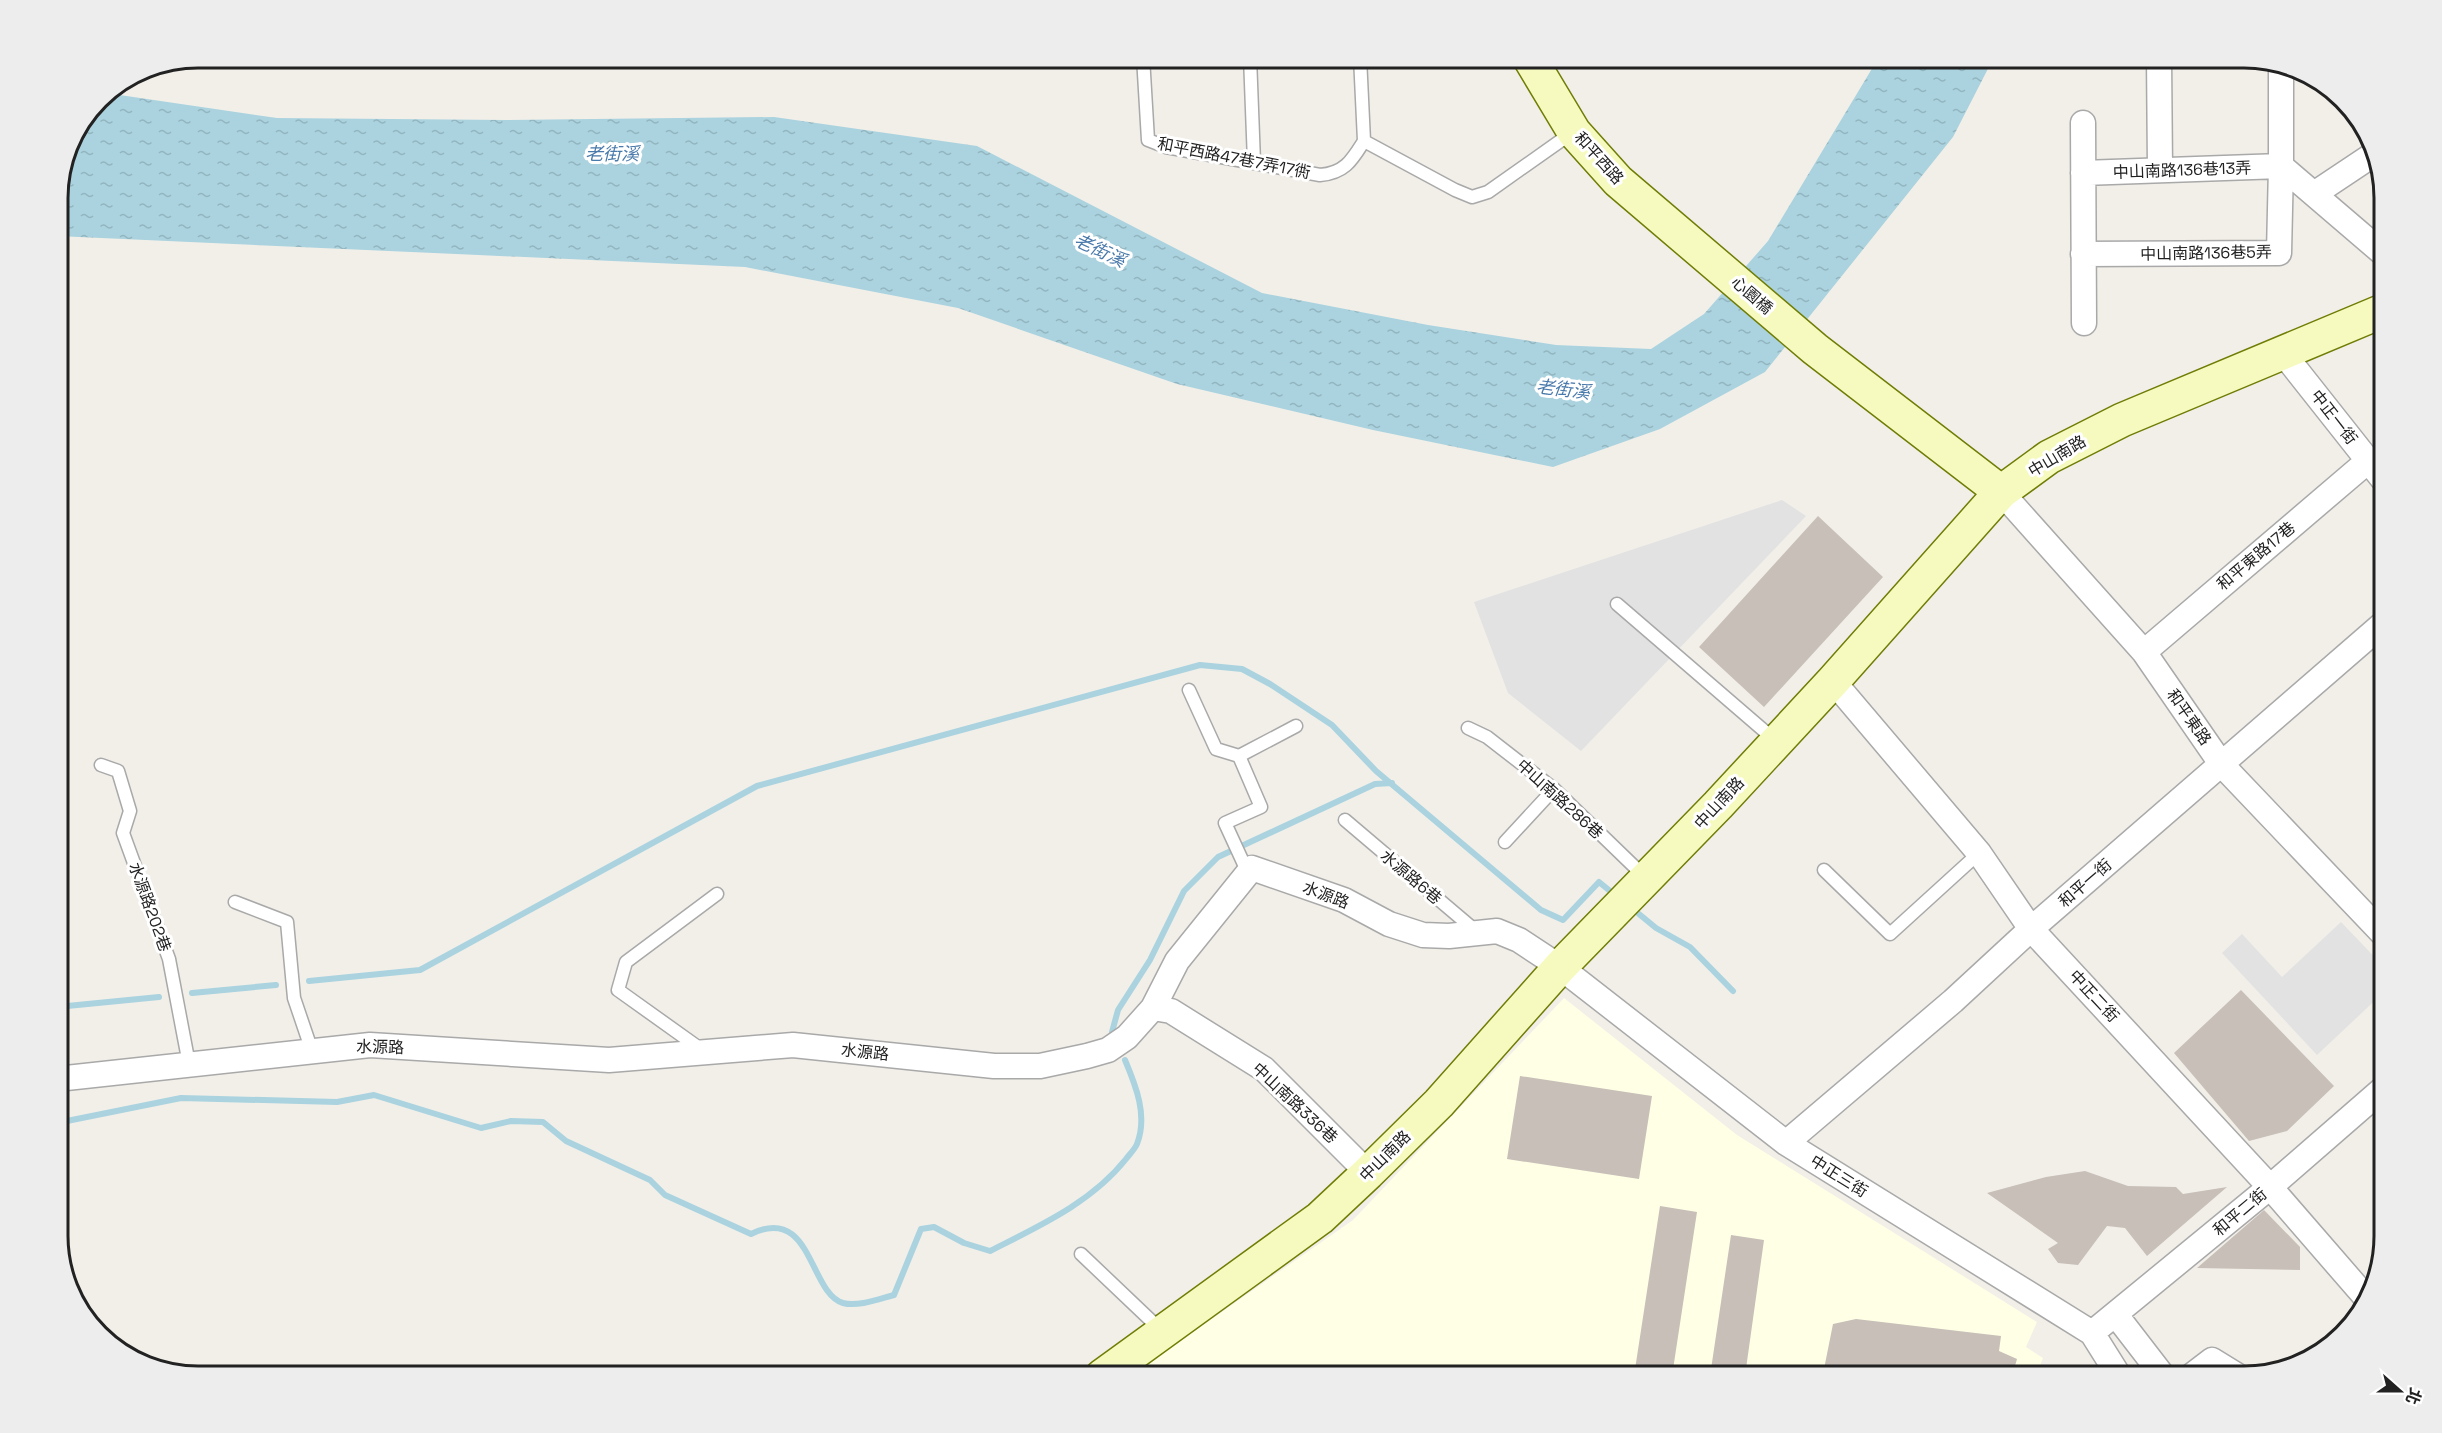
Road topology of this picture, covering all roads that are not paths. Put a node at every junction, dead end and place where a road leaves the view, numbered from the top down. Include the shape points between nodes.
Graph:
1 (1144, 68) edge
2 (1250, 68) edge
3 (1361, 68) edge
4 (1536, 68) edge
5 (2159, 68) edge
6 (2281, 73) edge
7 (2083, 123) dead end
8 (1574, 132) junction
9 (1365, 141) junction
10 (2368, 158) edge
11 (1254, 162) junction
12 (2281, 166) junction
13 (2160, 170) junction
14 (2083, 173) junction
15 (2314, 194) junction
16 (1689, 241) joint
17 (2374, 246) edge
18 (2083, 254) junction
19 (2374, 315) edge
20 (2084, 322) dead end
21 (2283, 353) junction
22 (2368, 461) junction
23 (2374, 468) edge
24 (2001, 492) junction
25 (1617, 604) dead end
26 (2374, 632) edge
27 (2144, 651) junction
28 (1833, 681) junction
29 (1189, 690) dead end
30 (1296, 726) dead end
31 (1468, 728) dead end
32 (1776, 742) junction
33 (1239, 756) junction
34 (101, 765) dead end
35 (2222, 765) junction
36 (1554, 789) junction
37 (1344, 820) dead end
38 (1505, 842) dead end
39 (1979, 853) junction
40 (1245, 867) junction
41 (1824, 870) dead end
42 (1647, 879) junction
43 (717, 894) dead end
44 (235, 902) dead end
45 (2374, 924) edge
46 (2031, 929) junction
47 (1478, 933) junction
48 (1560, 967) junction
49 (1153, 1008) junction
50 (312, 1051) junction
51 (705, 1052) junction
52 (189, 1064) junction
53 (68, 1077) edge
54 (2374, 1096) edge
55 (1786, 1143) junction
56 (1368, 1173) junction
57 (2270, 1187) junction
58 (1082, 1254) dead end
59 (2361, 1292) edge
60 (2116, 1315) junction
61 (1164, 1332) junction
62 (2092, 1333) junction
63 (1116, 1366) edge
64 (2113, 1366) edge
65 (2155, 1366) edge
66 (2204, 1366) edge
67 (2222, 1366) edge

1 - 11 lane, 和平西路47巷7弄17衖 via 1148,140 1166,147
2 - 11 lane
3 - 9 lane
4 - 8 main road, 和平西路
5 - 13 street
6 - 12 street
7 - 14 street
8 - 9 lane via 1488,192 1473,197
8 - 16 main road, 和平西路 via 1618,181
9 - 11 lane, 和平西路47巷7弄17衖 via 1350,162 1334,174 1320,175
10 - 15 street
12 - 13 street, 中山南路136巷13弄
12 - 15 street
12 - 18 street, 中山南路136巷5弄 via 2279,254
13 - 14 street, 中山南路136巷13弄
14 - 18 street
15 - 17 street
16 - 24 main road, 心園橋 via 1815,349
18 - 20 street
19 - 21 main road, 中山南路
21 - 22 street, 中正一街
21 - 24 main road, 中山南路 via 2122,420 2049,457
22 - 23 street, 中正一街
22 - 27 street, 和平東路17巷
24 - 27 street, 和平東路
24 - 28 main road, 中山南路
25 - 32 lane
26 - 35 street, 和平一街
27 - 35 street, 和平東路
28 - 32 main road, 中山南路
28 - 39 street, 中正二街
29 - 33 lane via 1216,749
30 - 33 lane
31 - 36 lane, 中山南路286巷 via 1487,737
32 - 42 main road, 中山南路
33 - 40 lane via 1262,807 1224,823
34 - 52 lane, 水源路202巷 via 118,771 130,811 123,833 169,959
35 - 45 street, 和平東路
35 - 46 street, 和平一街
36 - 38 lane
36 - 42 lane, 中山南路286巷
37 - 47 lane, 水源路6巷
39 - 41 lane via 1890,934
39 - 46 street, 中正二街
40 - 47 street, 水源路 via 1344,900 1389,924 1423,935
40 - 49 street, 水源路 via 1177,961
42 - 48 main road, 中山南路
43 - 51 lane via 627,962 618,990
44 - 50 lane via 287,922 294,998
46 - 55 street, 和平一街
46 - 57 street, 中正二街
47 - 48 street, 水源路 via 1497,931 1519,940
48 - 55 street, 中正三街
48 - 56 main road, 中山南路
49 - 51 street, 水源路 via 1127,1037 1107,1050 1040,1066 994,1066 793,1045
49 - 56 street, 中山南路336巷 via 1171,1011 1264,1069
50 - 51 street, 水源路 via 370,1045 609,1060
50 - 52 street, 水源路
52 - 53 street, 水源路
54 - 57 street, 和平二街
55 - 62 street, 中正三街
56 - 61 main road, 中山南路 via 1320,1218
57 - 59 street, 中正二街
57 - 60 street, 和平二街
58 - 61 lane
60 - 62 street, 和平二街
60 - 65 street
61 - 63 main road, 中山南路
62 - 64 street, 中正三街
66 - 67 street via 2212,1360

